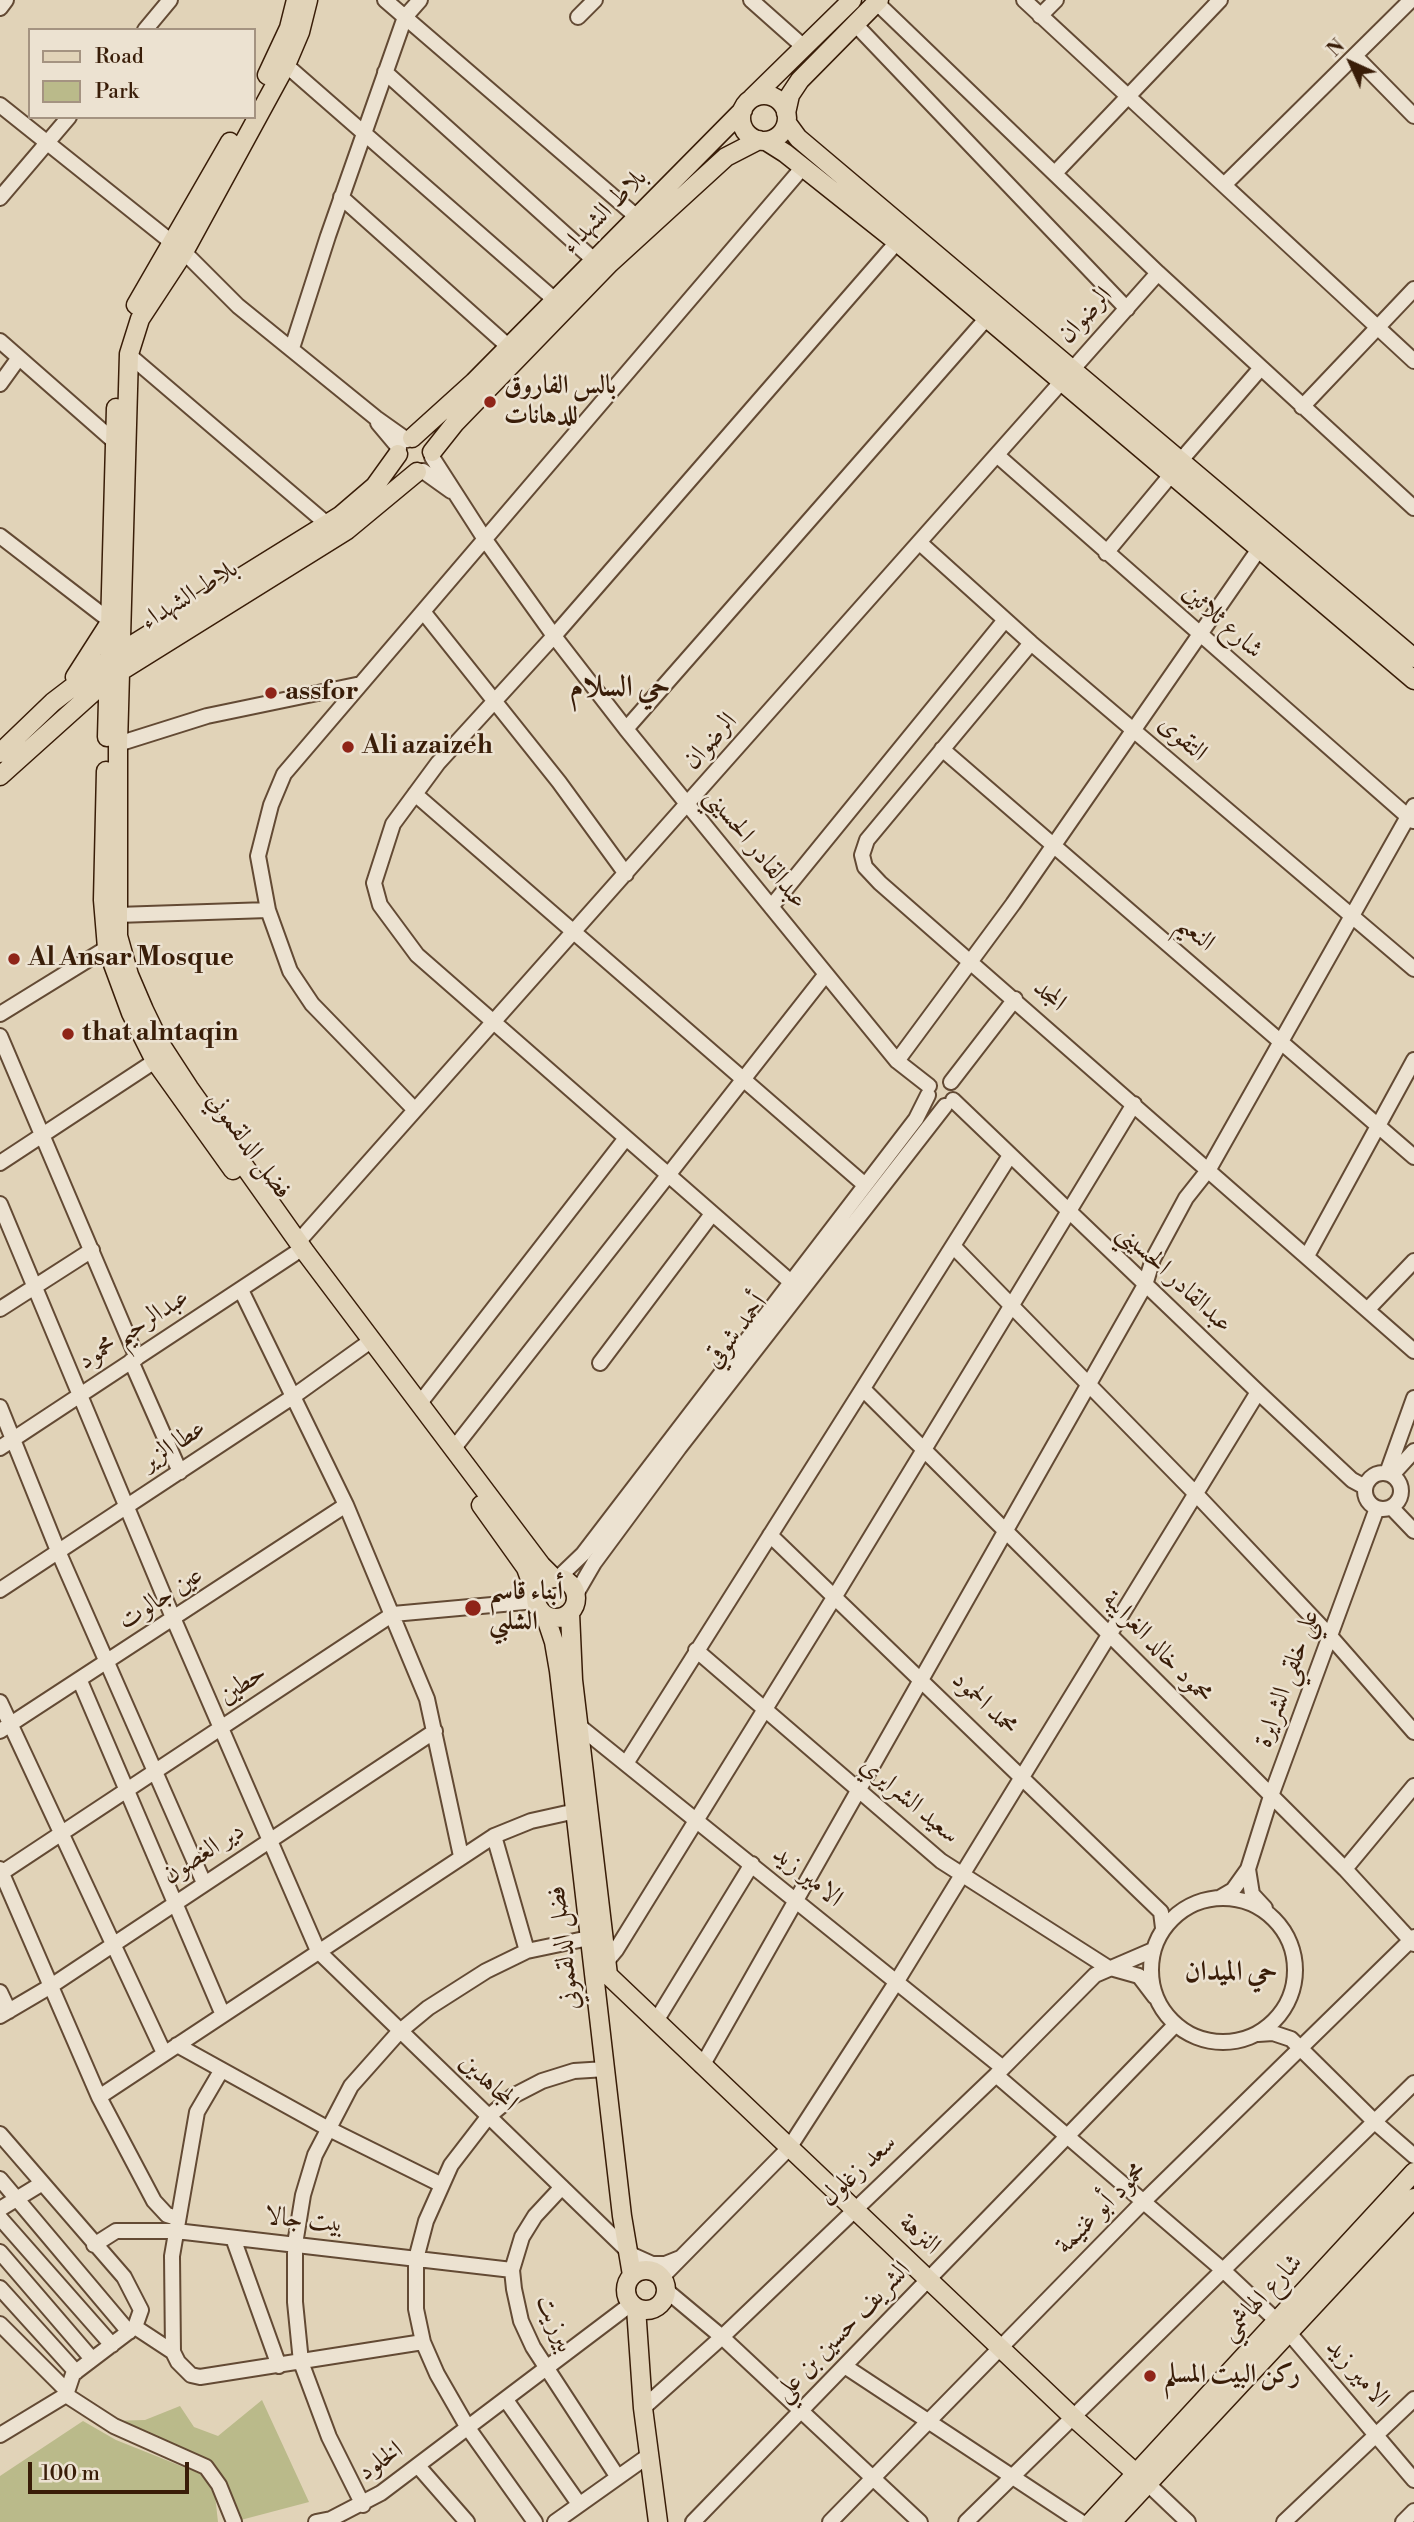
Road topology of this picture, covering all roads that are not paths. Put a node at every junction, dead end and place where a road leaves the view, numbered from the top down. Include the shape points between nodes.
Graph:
1 (6, 0) edge
2 (170, 0) edge
3 (296, 0) edge
4 (308, 0) edge
5 (385, 0) edge
6 (420, 0) edge
7 (595, 0) edge
8 (751, 0) edge
9 (852, 0) edge
10 (1024, 0) edge
11 (1056, 0) edge
12 (1220, 0) edge
13 (1411, 0) edge
14 (878, 1) edge
15 (0, 8) edge
16 (1040, 16) junction
17 (405, 18) junction
18 (578, 18) dead end
19 (855, 24) junction
20 (147, 28) edge
21 (806, 48) junction
22 (1356, 57) junction
23 (286, 65) junction
24 (385, 72) junction
25 (800, 80) junction
26 (256, 95) edge
27 (1128, 99) junction
28 (0, 105) edge
29 (746, 105) junction
30 (1413, 115) edge
31 (256, 116) edge
32 (787, 118) junction
33 (67, 119) edge
34 (243, 119) edge
35 (254, 119) edge
36 (365, 130) junction
37 (724, 130) junction
38 (798, 138) junction
39 (763, 140) junction
40 (46, 143) junction
41 (737, 149) junction
42 (785, 153) junction
43 (803, 167) junction
44 (1056, 172) junction
45 (1225, 184) junction
46 (341, 197) junction
47 (0, 198) edge
48 (636, 217) junction
49 (897, 242) junction
50 (178, 247) junction
51 (594, 260) junction
52 (1158, 273) junction
53 (1414, 289) edge
54 (555, 300) junction
55 (1127, 309) junction
56 (986, 319) junction
57 (1378, 327) junction
58 (0, 341) edge
59 (509, 347) junction
60 (292, 348) junction
61 (129, 355) junction
62 (18, 359) junction
63 (1414, 361) edge
64 (1072, 368) junction
65 (1260, 369) junction
66 (1060, 382) junction
67 (0, 384) edge
68 (1302, 407) junction
69 (115, 442) junction
70 (404, 445) junction
71 (998, 456) junction
72 (1182, 459) junction
73 (426, 463) junction
74 (1170, 476) junction
75 (1414, 508) edge
76 (327, 524) junction
77 (0, 536) edge
78 (486, 541) junction
79 (920, 543) junction
80 (1259, 550) junction
81 (1106, 553) junction
82 (425, 614) junction
83 (113, 620) junction
84 (1005, 620) junction
85 (171, 631) junction
86 (1200, 635) junction
87 (554, 636) junction
88 (1031, 643) junction
89 (1414, 659) edge
90 (114, 665) junction
91 (1414, 680) edge
92 (361, 684) junction
93 (495, 700) junction
94 (120, 706) junction
95 (58, 710) junction
96 (107, 728) junction
97 (626, 729) junction
98 (1134, 729) junction
99 (118, 744) junction
100 (942, 750) junction
101 (0, 753) edge
102 (0, 776) edge
103 (415, 794) junction
104 (687, 805) junction
105 (1412, 815) edge
106 (1053, 845) junction
107 (626, 874) junction
108 (771, 907) junction
109 (268, 910) junction
110 (117, 915) junction
111 (1353, 918) junction
112 (575, 933) junction
113 (107, 948) junction
114 (972, 962) junction
115 (1414, 969) edge
116 (826, 974) junction
117 (1015, 999) junction
118 (0, 1014) edge
119 (495, 1023) junction
120 (0, 1036) edge
121 (1281, 1040) junction
122 (1414, 1060) edge
123 (155, 1061) junction
124 (897, 1061) junction
125 (743, 1079) junction
126 (951, 1082) junction
127 (928, 1091) junction
128 (949, 1103) junction
129 (1134, 1104) junction
130 (415, 1110) junction
131 (1378, 1123) junction
132 (43, 1136) junction
133 (626, 1138) junction
134 (1009, 1157) junction
135 (1414, 1157) edge
136 (0, 1163) edge
137 (1209, 1169) junction
138 (667, 1175) junction
139 (865, 1185) junction
140 (0, 1204) edge
141 (1068, 1213) junction
142 (712, 1214) junction
143 (953, 1245) junction
144 (296, 1248) junction
145 (92, 1250) junction
146 (1307, 1256) junction
147 (1414, 1261) edge
148 (1145, 1285) junction
149 (796, 1286) junction
150 (34, 1287) junction
151 (241, 1290) junction
152 (1012, 1304) junction
153 (0, 1309) edge
154 (1368, 1309) junction
155 (368, 1344) junction
156 (1414, 1350) edge
157 (134, 1360) junction
158 (600, 1363) dead end
159 (1089, 1383) junction
160 (863, 1389) junction
161 (1258, 1392) junction
162 (81, 1393) junction
163 (295, 1396) junction
164 (1414, 1398) edge
165 (420, 1404) junction
166 (0, 1407) edge
167 (14, 1438) junction
168 (0, 1448) edge
169 (454, 1448) junction
170 (925, 1448) junction
171 (1414, 1451) edge
172 (180, 1472) junction
173 (1389, 1474) junction
174 (1365, 1488) junction
175 (1195, 1493) junction
176 (1407, 1495) edge
177 (346, 1505) junction
178 (127, 1507) junction
179 (1384, 1507) junction
180 (1006, 1529) junction
181 (1414, 1531) edge
182 (770, 1535) junction
183 (58, 1551) junction
184 (556, 1578) junction
185 (0, 1590) edge
186 (576, 1594) junction
187 (835, 1595) junction
188 (539, 1604) junction
189 (570, 1613) junction
190 (393, 1614) junction
191 (174, 1620) junction
192 (1110, 1633) junction
193 (1330, 1636) junction
194 (696, 1650) junction
195 (109, 1662) junction
196 (921, 1678) junction
197 (80, 1681) junction
198 (0, 1702) edge
199 (765, 1709) junction
200 (579, 1726) junction
201 (5, 1728) edge
202 (222, 1728) junction
203 (435, 1731) junction
204 (1414, 1732) edge
205 (627, 1762) junction
206 (155, 1773) junction
207 (1023, 1775) junction
208 (1414, 1786) edge
209 (858, 1790) junction
210 (128, 1791) junction
211 (1270, 1796) junction
212 (576, 1811) junction
213 (696, 1818) junction
214 (62, 1833) junction
215 (494, 1836) junction
216 (270, 1840) junction
217 (461, 1856) junction
218 (752, 1864) junction
219 (1248, 1869) junction
220 (1345, 1869) junction
221 (1, 1872) edge
222 (961, 1874) junction
223 (204, 1883) junction
224 (1221, 1897) junction
225 (796, 1900) junction
226 (174, 1902) junction
227 (1180, 1911) junction
228 (1161, 1912) junction
229 (1269, 1913) junction
230 (1163, 1928) junction
231 (589, 1938) junction
232 (1413, 1940) edge
233 (112, 1944) junction
234 (1153, 1950) junction
235 (318, 1951) junction
236 (527, 1951) junction
237 (606, 1962) junction
238 (1107, 1968) junction
239 (897, 1981) junction
240 (616, 1984) junction
241 (51, 1986) junction
242 (0, 1992) edge
243 (596, 1997) junction
244 (1155, 1997) junction
245 (1289, 2000) junction
246 (3, 2014) edge
247 (223, 2014) junction
248 (656, 2021) junction
249 (1175, 2025) junction
250 (399, 2032) junction
251 (1257, 2034) junction
252 (1299, 2046) junction
253 (171, 2049) junction
254 (702, 2066) junction
255 (606, 2069) junction
256 (221, 2071) junction
257 (1000, 2072) junction
258 (1414, 2083) edge
259 (99, 2096) junction
260 (488, 2117) junction
261 (1376, 2123) junction
262 (327, 2128) junction
263 (0, 2134) edge
264 (1067, 2136) junction
265 (789, 2148) junction
266 (1414, 2156) edge
267 (1414, 2172) edge
268 (0, 2179) edge
269 (41, 2184) junction
270 (442, 2185) junction
271 (562, 2186) junction
272 (1414, 2198) edge
273 (16, 2199) junction
274 (1143, 2202) junction
275 (0, 2209) edge
276 (854, 2209) junction
277 (592, 2216) junction
278 (622, 2216) junction
279 (0, 2218) edge
280 (176, 2225) junction
281 (233, 2238) junction
282 (295, 2244) junction
283 (94, 2245) junction
284 (626, 2249) junction
285 (0, 2252) edge
286 (680, 2258) junction
287 (416, 2259) junction
288 (512, 2270) junction
289 (1224, 2271) junction
290 (632, 2275) junction
291 (929, 2280) junction
292 (664, 2284) junction
293 (0, 2288) edge
294 (633, 2306) junction
295 (0, 2324) edge
296 (1284, 2327) junction
297 (132, 2330) junction
298 (722, 2337) junction
299 (423, 2342) junction
300 (112, 2344) junction
301 (1001, 2347) junction
302 (173, 2352) junction
303 (92, 2359) junction
304 (301, 2362) junction
305 (279, 2366) junction
306 (846, 2367) junction
307 (547, 2370) junction
308 (76, 2372) junction
309 (67, 2393) junction
310 (1414, 2399) edge
311 (506, 2400) junction
312 (643, 2408) junction
313 (802, 2411) junction
314 (1073, 2417) junction
315 (929, 2421) junction
316 (468, 2428) junction
317 (2, 2430) edge
318 (1377, 2434) junction
319 (648, 2456) junction
320 (418, 2466) junction
321 (617, 2476) junction
322 (1012, 2476) junction
323 (873, 2477) junction
324 (1142, 2479) junction
325 (1414, 2480) edge
326 (579, 2504) junction
327 (363, 2505) junction
328 (1414, 2511) edge
329 (234, 2522) edge
330 (316, 2522) edge
331 (467, 2522) edge
332 (535, 2522) edge
333 (555, 2522) edge
334 (658, 2522) edge
335 (693, 2522) edge
336 (830, 2522) edge
337 (920, 2522) edge
338 (966, 2522) edge
339 (1081, 2522) edge
340 (1091, 2522) edge
341 (1112, 2522) edge
342 (1188, 2522) edge
343 (1284, 2522) edge
344 (1403, 2522) edge

1 - 15 street
2 - 20 street
3 - 26 main road via 276,58
4 - 23 main road
5 - 17 street
6 - 17 street
7 - 18 street
8 - 21 street
9 - 21 main road, بلاط الشهداء
10 - 16 street
11 - 16 street
12 - 27 street
13 - 22 street
14 - 19 main road
14 - 44 street
16 - 27 street
17 - 24 street
17 - 48 street
19 - 25 main road
19 - 55 street
21 - 29 main road, بلاط الشهداء
22 - 30 street
22 - 45 street
23 - 31 main road
23 - 36 street
24 - 36 street
24 - 51 street
25 - 32 main road via 790,96
25 - 38 main road via 794,114
27 - 44 street
27 - 45 street
28 - 40 street
29 - 32 main road via 762,95 775,97
29 - 37 main road, بلاط الشهداء
29 - 39 main road via 744,129
32 - 38 main road
32 - 39 main road via 777,137
33 - 40 street
34 - 50 main road
35 - 50 main road
36 - 46 street
36 - 54 street
37 - 41 main road
37 - 48 main road, بلاط الشهداء
38 - 42 main road
38 - 64 main road
39 - 41 main road, بلاط الشهداء
39 - 42 main road
40 - 47 street
40 - 50 street
41 - 73 main road, بلاط الشهداء via 600,272 455,423
42 - 43 main road
43 - 49 main road
43 - 78 street
44 - 52 street
45 - 57 street
46 - 59 street
46 - 60 street
48 - 51 main road, بلاط الشهداء
49 - 56 main road
49 - 87 street
50 - 60 street via 238,306
50 - 61 main road via 140,319
50 - 69 main road via 130,315
51 - 54 main road, بلاط الشهداء
52 - 55 street, الرضوان
52 - 65 street
53 - 57 street
54 - 59 main road, بلاط الشهداء
55 - 64 street, الرضوان
56 - 66 main road
56 - 97 street
57 - 63 street
57 - 68 street
58 - 62 street
59 - 70 main road, بلاط الشهداء
60 - 70 street
61 - 76 street
61 - 83 main road
62 - 67 street
62 - 69 street
64 - 66 street, الرضوان
64 - 72 main road
65 - 68 street
65 - 72 street
66 - 71 street, الرضوان
66 - 74 main road
68 - 75 street
69 - 83 main road
70 - 73 main road via 427,442
70 - 73 main road via 405,470
70 - 76 main road, بلاط الشهداء via 375,486
71 - 79 street, الرضوان
71 - 81 street, شارع ثلاثين
72 - 89 main road
73 - 78 street, عبدالقادر الحسيني via 458,496
73 - 85 main road, بلاط الشهداء via 347,530
74 - 80 main road
74 - 81 street
76 - 85 main road, بلاط الشهداء
77 - 83 street
78 - 82 street
78 - 87 street, عبدالقادر الحسيني
79 - 84 street, التقوى
79 - 104 street, الرضوان
80 - 86 street
80 - 91 main road
81 - 86 street, شارع ثلاثين
82 - 92 street
82 - 93 street
83 - 85 main road
83 - 90 main road
83 - 95 main road
84 - 88 street, التقوى
84 - 108 street
85 - 90 main road
85 - 94 main road via 132,677
86 - 98 street
86 - 105 street, شارع ثلاثين
87 - 93 street
87 - 97 street, عبدالقادر الحسيني
88 - 98 street, التقوى
88 - 100 street, المجد
90 - 94 main road, فضل الدلقموني
90 - 95 main road
90 - 96 main road, فضل الدلقموني
92 - 99 street via 207,716
92 - 109 street via 285,774 271,805 258,856
93 - 103 street
93 - 107 street
94 - 99 main road, فضل الدلقموني
95 - 96 main road via 88,710 102,718
95 - 101 main road
95 - 102 main road
96 - 113 main road, فضل الدلقموني via 103,900
97 - 104 street, عبدالقادر الحسيني
98 - 106 street
98 - 111 street, التقوى
99 - 110 main road, فضل الدلقموني
100 - 106 street, النعيم
100 - 114 street, المجد via 867,840 862,855 880,883
103 - 112 street
103 - 119 street via 393,824 377,866 374,883 380,905 405,944
104 - 107 street, الرضوان
104 - 108 street, عبدالقادر الحسيني
105 - 111 street
106 - 114 street
106 - 121 street, النعيم
107 - 112 street, الرضوان
108 - 116 street, عبدالقادر الحسيني
109 - 110 street
109 - 130 street via 290,971 312,1004
110 - 144 main road, فضل الدلقموني via 126,965 161,1045
111 - 115 street, التقوى
111 - 121 street
112 - 119 street, الرضوان
112 - 125 street
113 - 118 street
113 - 123 main road, فضل الدلقموني
114 - 117 street, المجد
114 - 124 street
116 - 124 street, عبدالقادر الحسيني
116 - 125 street
117 - 126 street
117 - 129 street, المجد
119 - 130 street, الرضوان
119 - 133 street
120 - 132 street
121 - 131 street, النعيم
121 - 137 street
122 - 131 street
123 - 132 street
123 - 144 main road, فضل الدلقموني
124 - 127 street, عبدالقادر الحسيني
125 - 138 street
125 - 139 street
126 - 127 street via 939,1078
126 - 128 street via 955,1089
127 - 128 street via 936,1105
127 - 139 street, أحمد شوقي via 919,1114
128 - 134 street, عبدالقادر الحسيني
128 - 149 street, أحمد شوقي
129 - 137 street, المجد
129 - 141 street
130 - 144 street, الرضوان
131 - 135 street, النعيم
131 - 146 street
132 - 136 street
132 - 145 street
133 - 138 street
133 - 165 street
134 - 141 street, عبدالقادر الحسيني
134 - 143 street
137 - 146 street, المجد
137 - 148 street via 1186,1198 1157,1250
138 - 142 street
138 - 169 street
139 - 149 street, أحمد شوقي
140 - 150 street
141 - 148 street, عبدالقادر الحسيني
141 - 152 street
142 - 149 street
142 - 158 street
143 - 152 street
143 - 160 street
144 - 151 street, عبدالرحيم محمود
144 - 155 main road, فضل الدلقموني
145 - 150 street
145 - 157 street
146 - 154 street, المجد
147 - 154 street
148 - 159 street
148 - 161 street, عبدالقادر الحسيني
149 - 184 street, أحمد شوقي via 583,1554
149 - 186 street, أحمد شوقي
150 - 153 street
150 - 162 street
151 - 157 street, عبدالرحيم محمود
151 - 163 street
152 - 159 street
152 - 170 street
154 - 156 street, المجد
155 - 163 street, عطا الزير
155 - 165 main road, فضل الدلقموني
155 - 188 main road, فضل الدلقموني via 523,1563
157 - 162 street, عبدالرحيم محمود
157 - 172 street
159 - 175 street
159 - 180 street
160 - 170 street, محمود خالد الغرايبة
160 - 182 street
161 - 174 street, عبدالقادر الحسيني
161 - 175 street
162 - 167 street, عبدالرحيم محمود
162 - 178 street
163 - 172 street, عطا الزير
163 - 177 street
164 - 173 street
165 - 169 main road, فضل الدلقموني
166 - 167 street
167 - 168 street, عبدالرحيم محمود
167 - 183 street
169 - 184 main road, فضل الدلقموني via 541,1565
170 - 180 street, محمود خالد الغرايبة
170 - 187 street
171 - 173 street
172 - 178 street, عطا الزير
173 - 174 street via 1371,1477
173 - 176 street
174 - 179 street via 1366,1497
175 - 192 street
175 - 193 street
176 - 179 street
177 - 190 street
177 - 191 street, عين جالوت
178 - 183 street, عطا الزير
178 - 191 street
179 - 181 street
179 - 193 street, علي خلقي الشرايرة
180 - 192 street, محمود خالد الغرايبة
180 - 196 street
182 - 187 street, محمد الحمود
182 - 194 street
183 - 185 street, عطا الزير
183 - 195 street
184 - 186 main road via 571,1585
184 - 188 main road via 544,1581
186 - 189 main road
187 - 196 street, محمد الحمود
187 - 199 street
188 - 189 main road via 558,1618
188 - 190 street, حطين
188 - 212 main road, فضل الدلقموني via 554,1642
189 - 200 main road
190 - 202 street, حطين
190 - 203 street
191 - 195 street, عين جالوت
191 - 202 street
192 - 207 street
192 - 211 street, محمود خالد الغرايبة
193 - 204 street
193 - 211 street, علي خلقي الشرايرة
194 - 199 street, سعيد الشرايري
194 - 205 street
195 - 197 street, عين جالوت
195 - 206 street
196 - 207 street, محمد الحمود
196 - 209 street
197 - 201 street, عين جالوت
197 - 210 street
198 - 201 street
199 - 209 street, سعيد الشرايري
199 - 213 street
200 - 205 street, الامير زيد
200 - 237 main road
201 - 214 street
202 - 206 street, حطين
202 - 216 street
203 - 216 street, دير الغصون
203 - 217 street
205 - 213 street, الامير زيد
206 - 210 street, حطين
206 - 223 street
207 - 222 street
207 - 228 street, محمد الحمود
208 - 220 street
209 - 222 street, سعيد الشرايري
209 - 225 street
210 - 214 street, حطين
210 - 226 street
211 - 219 street, علي خلقي الشرايرة
211 - 220 street, محمود خالد الغرايبة
212 - 215 street via 531,1821
212 - 231 main road, فضل الدلقموني
213 - 218 street, الامير زيد
213 - 237 street
214 - 221 street, حطين
214 - 233 street
215 - 217 street
215 - 236 street
216 - 223 street, دير الغصون
216 - 235 street
217 - 235 street
218 - 225 street, الامير زيد
218 - 248 street
219 - 224 street, علي خلقي الشرايرة
219 - 229 street via 1252,1894
220 - 232 street, محمود خالد الغرايبة
221 - 241 street
222 - 238 street, سعيد الشرايري
222 - 239 street
223 - 226 street, دير الغصون
224 - 227 street
224 - 229 street via 1246,1901
225 - 239 street, الامير زيد
225 - 254 street
226 - 233 street, دير الغصون
226 - 247 street
227 - 228 street
227 - 230 street
228 - 230 street
229 - 245 street via 1294,1953 1295,1977
230 - 234 street
231 - 236 street
231 - 243 main road, فضل الدلقموني
232 - 252 street, محمود أبو غنيمة
233 - 241 street, دير الغصون
233 - 253 street
234 - 238 street, سعد زغلول
234 - 244 street via 1150,1974
235 - 247 street
235 - 250 street, المجاهدين
236 - 250 street via 459,1987
237 - 240 main road via 608,1975
238 - 244 street via 1139,1976
238 - 257 street, سعد زغلول
239 - 257 street, الامير زيد
239 - 265 street
240 - 243 main road via 602,1984
240 - 248 main road, النزهة
241 - 246 street, دير الغصون
241 - 259 street
242 - 246 street
243 - 255 main road, فضل الدلقموني
244 - 249 street
245 - 251 street via 1276,2020
245 - 252 street via 1287,2016
247 - 253 street
248 - 254 main road, النزهة
249 - 251 street via 1193,2037 1214,2042 1236,2042
249 - 264 street, الشريف حسين بن علي
250 - 260 street, المجاهدين
250 - 262 street via 351,2085
251 - 252 street via 1282,2034
252 - 261 street
252 - 274 street, محمود أبو غنيمة
253 - 256 street
253 - 259 street
254 - 265 main road, النزهة
255 - 260 street via 574,2071 542,2081 513,2096
255 - 278 main road, فضل الدلقموني
256 - 262 street
256 - 280 street via 197,2112
257 - 264 street, الامير زيد
257 - 276 street, سعد زغلول
258 - 261 street
259 - 280 street via 154,2201
260 - 270 street via 457,2154
260 - 271 street, المجاهدين
261 - 266 street
261 - 289 street
262 - 270 street
262 - 282 street via 307,2180
263 - 269 street
264 - 274 street, الامير زيد
264 - 291 street, الشريف حسين بن علي
265 - 276 main road, النزهة
265 - 286 street
267 - 296 main road, شارع الهاشمي
268 - 273 street
269 - 273 street
269 - 283 street
270 - 287 street
271 - 277 street, المجاهدين
271 - 288 street, بيرزيت via 527,2227
272 - 296 main road, شارع الهاشمي
273 - 275 street
273 - 297 street
274 - 289 street, الامير زيد
274 - 301 street, محمود أبو غنيمة
276 - 291 main road, النزهة
276 - 298 street, سعد زغلول
277 - 278 street via 609,2220
277 - 284 street, المجاهدين
278 - 284 main road, فضل الدلقموني
279 - 300 street
280 - 281 street, بيت جالا
280 - 283 street, بيت جالا via 116,2231
280 - 302 street via 170,2283
281 - 282 street, بيت جالا
281 - 305 street
282 - 287 street, بيت جالا
282 - 304 street
283 - 297 street via 138,2299 141,2318
284 - 286 street, المجاهدين via 652,2264
284 - 290 main road, فضل الدلقموني
285 - 303 street
286 - 292 street
287 - 288 street, بيت جالا
287 - 299 street via 415,2301
288 - 307 street, بيرزيت via 521,2321
289 - 296 street, الامير زيد
289 - 314 street
290 - 292 main road via 650,2270
290 - 294 main road via 626,2293
291 - 301 main road, النزهة
291 - 306 street, الشريف حسين بن علي
292 - 294 main road via 656,2308
292 - 298 street
293 - 308 street
294 - 307 street, الخلود
294 - 312 main road
295 - 309 street
296 - 318 street, الامير زيد
296 - 324 main road, شارع الهاشمي
297 - 300 street
297 - 302 street
298 - 312 street, سعد زغلول
298 - 313 street
299 - 304 street
299 - 316 street
300 - 303 street
301 - 314 main road, النزهة
301 - 315 street, محمود أبو غنيمة
302 - 305 street via 185,2370 200,2377
303 - 308 street
304 - 305 street
304 - 327 street via 329,2437
306 - 313 street, الشريف حسين بن علي
306 - 315 street
307 - 311 street, الخلود
307 - 321 street, بيرزيت
308 - 309 street
309 - 317 street
309 - 329 street via 114,2426 206,2467
310 - 318 street
311 - 316 street, الخلود
311 - 326 street
312 - 319 main road
313 - 323 street
313 - 335 street, الشريف حسين بن علي
314 - 322 street
314 - 324 main road, النزهة
315 - 322 street
315 - 323 street, محمود أبو غنيمة
316 - 320 street, الخلود
316 - 332 street
318 - 325 street, الامير زيد
318 - 343 street
319 - 321 street
319 - 334 main road
320 - 327 street, الخلود
320 - 331 street
321 - 326 street
322 - 338 street
322 - 339 street
323 - 336 street, محمود أبو غنيمة
323 - 337 street
324 - 340 main road, شارع الهاشمي
324 - 341 main road, شارع الهاشمي
324 - 342 street, النزهة
326 - 333 street
327 - 330 street, الخلود
328 - 344 street

